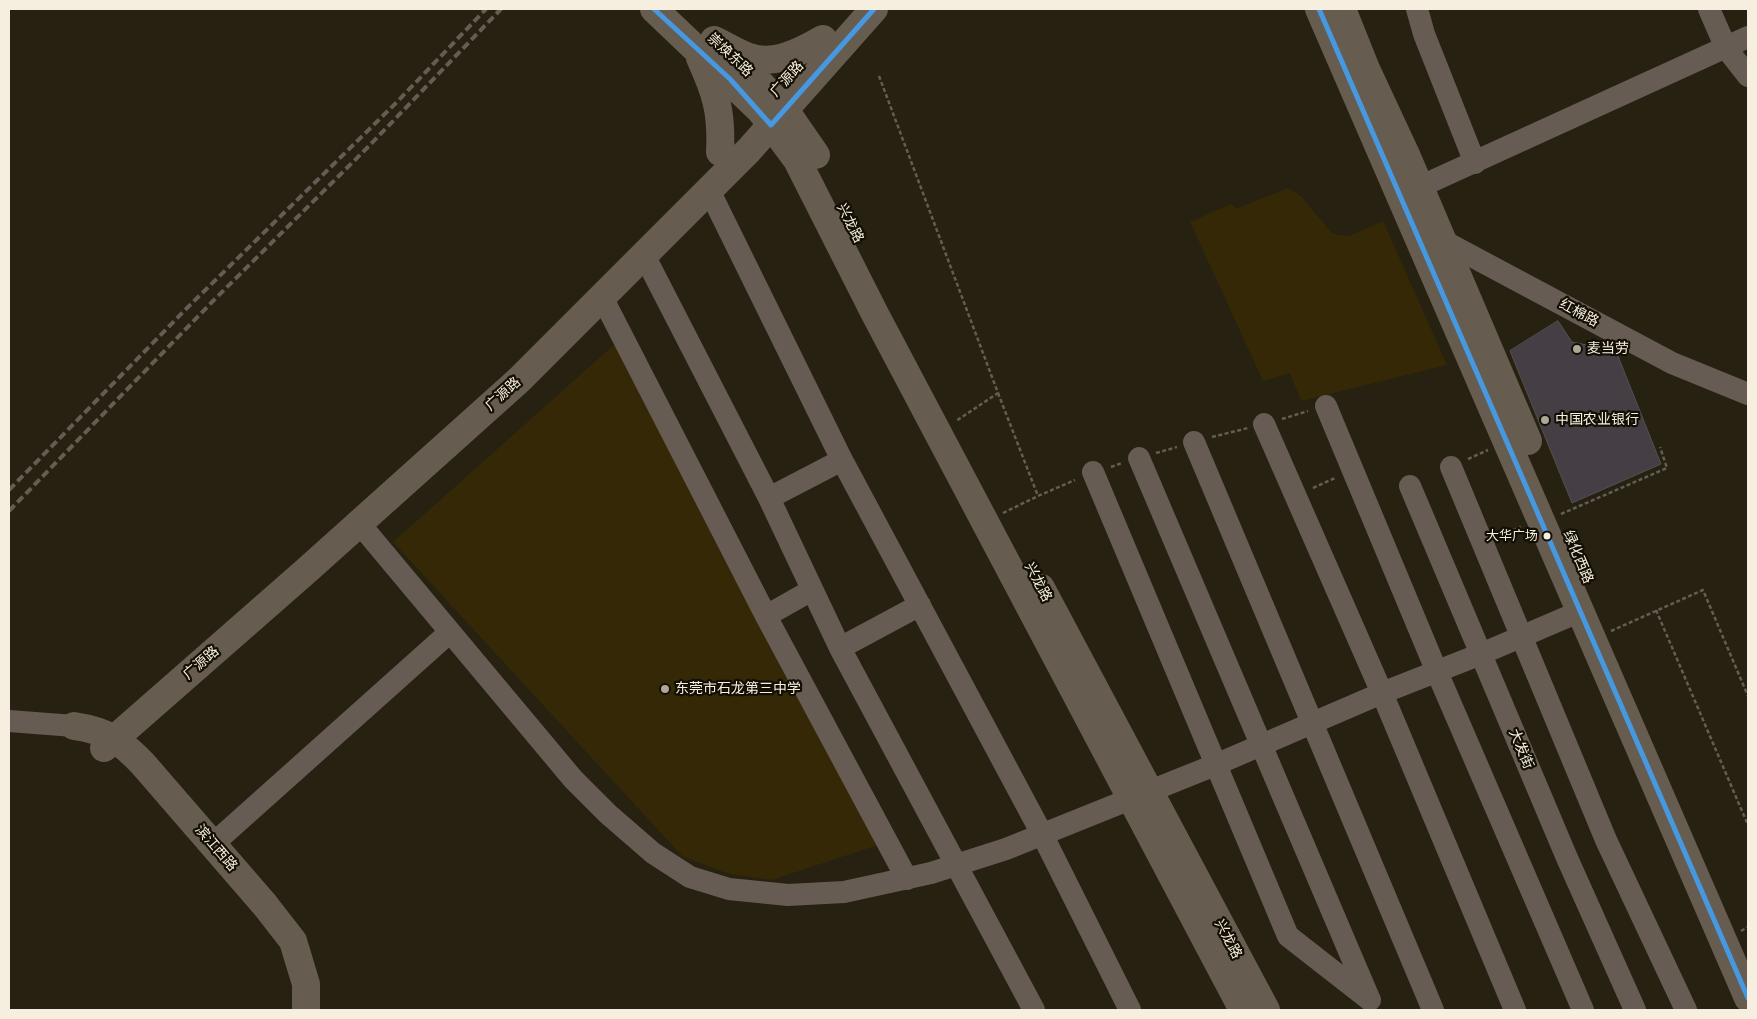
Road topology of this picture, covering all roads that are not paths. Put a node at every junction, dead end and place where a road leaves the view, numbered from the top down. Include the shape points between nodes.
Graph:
1 (654, 9) edge
2 (680, 9) edge
3 (848, 9) edge
4 (874, 9) edge
5 (1319, 9) edge
6 (1342, 9) edge
7 (1417, 9) edge
8 (1709, 9) edge
9 (1748, 37) edge
10 (823, 39) junction
11 (705, 44) junction
12 (1726, 48) junction
13 (1748, 76) edge
14 (772, 110) junction
15 (720, 152) junction
16 (805, 156) junction
17 (1397, 161) junction
18 (1475, 162) junction
19 (708, 190) junction
20 (1410, 192) junction
21 (1414, 225) junction
22 (1442, 240) junction
23 (644, 255) junction
24 (602, 297) junction
25 (1748, 394) edge
26 (1326, 406) road end
27 (1264, 424) road end
28 (1194, 442) road end
29 (1138, 458) road end
30 (842, 460) junction
31 (1451, 467) dead end
32 (1093, 472) road end
33 (1410, 486) dead end
34 (769, 498) junction
35 (359, 524) junction
36 (812, 590) junction
37 (920, 605) junction
38 (1580, 611) junction
39 (766, 616) junction
40 (450, 632) junction
41 (1522, 637) junction
42 (840, 648) junction
43 (1481, 654) junction
44 (1437, 672) junction
45 (1382, 693) junction
46 (9, 721) edge
47 (1312, 723) junction
48 (9, 730) edge
49 (91, 736) junction
50 (1261, 745) junction
51 (1216, 765) junction
52 (1139, 794) junction
53 (1042, 834) junction
54 (213, 844) junction
55 (956, 865) junction
56 (907, 879) junction
57 (1748, 958) edge
58 (1748, 998) edge
59 (1372, 1005) edge
60 (289, 1010) edge
61 (306, 1010) edge
62 (1034, 1010) edge
63 (1130, 1010) edge
64 (1243, 1010) edge
65 (1266, 1010) edge
66 (1433, 1010) edge
67 (1515, 1010) edge
68 (1583, 1010) edge
69 (1635, 1010) edge
70 (1686, 1010) edge

1 - 11 main road, 崇焕东路
2 - 11 main road, 崇焕东路
3 - 10 main road, 广源路
4 - 14 main road, 广源路
5 - 17 main road via 1347,76
6 - 17 main road
7 - 18 street
8 - 12 street
9 - 12 street
10 - 11 main road via 796,54 773,59 750,58
10 - 14 main road, 广源路
11 - 14 main road, 崇焕东路
11 - 15 main road via 722,128
12 - 13 street
12 - 18 street
14 - 15 main road, 广源路
14 - 16 main road, 崇焕东路
14 - 19 main road, 广源路
15 - 49 main road, 广源路 via 506,367 295,558
16 - 52 main road, 兴龙路 via 892,305 1002,514
16 - 52 main road, 兴龙路 via 875,314
17 - 20 main road, 绿化西路
18 - 20 street
19 - 23 main road, 广源路
19 - 30 street
20 - 21 main road, 绿化西路
20 - 22 main road, 绿化西路
21 - 22 street, 红棉路
21 - 38 main road, 绿化西路
22 - 25 street, 红棉路 via 1672,363
22 - 57 main road, 绿化西路
23 - 24 main road, 广源路
23 - 34 street
24 - 35 main road, 广源路 via 519,380
24 - 39 street
26 - 44 street
27 - 45 street
28 - 47 street
29 - 50 street
30 - 34 street
30 - 37 street
31 - 41 street
32 - 51 street
33 - 43 street, 大发街
34 - 36 street
35 - 40 street
35 - 49 main road, 广源路
36 - 39 street
36 - 42 street
37 - 42 street
37 - 53 street
38 - 41 street
38 - 58 main road, 绿化西路
39 - 56 street
40 - 54 street
40 - 56 street via 601,807 653,853 690,877 730,889 788,895 844,892
41 - 43 street
41 - 70 street via 1606,840
42 - 55 street
43 - 44 street
43 - 69 street, 大发街
44 - 45 street
44 - 68 street
45 - 47 street
45 - 67 street
46 - 49 street
47 - 50 street
47 - 66 street
48 - 49 street
49 - 54 main road, 滨江西路 via 124,745
49 - 60 main road, 滨江西路 via 133,774 254,914 279,948 292,987
50 - 51 street
50 - 59 street
51 - 52 street
51 - 59 street via 1288,936
52 - 53 street
52 - 64 main road, 兴龙路
52 - 65 main road, 兴龙路
53 - 55 street
53 - 63 street
54 - 61 main road, 滨江西路 via 293,941 306,984
55 - 56 street
55 - 62 street

